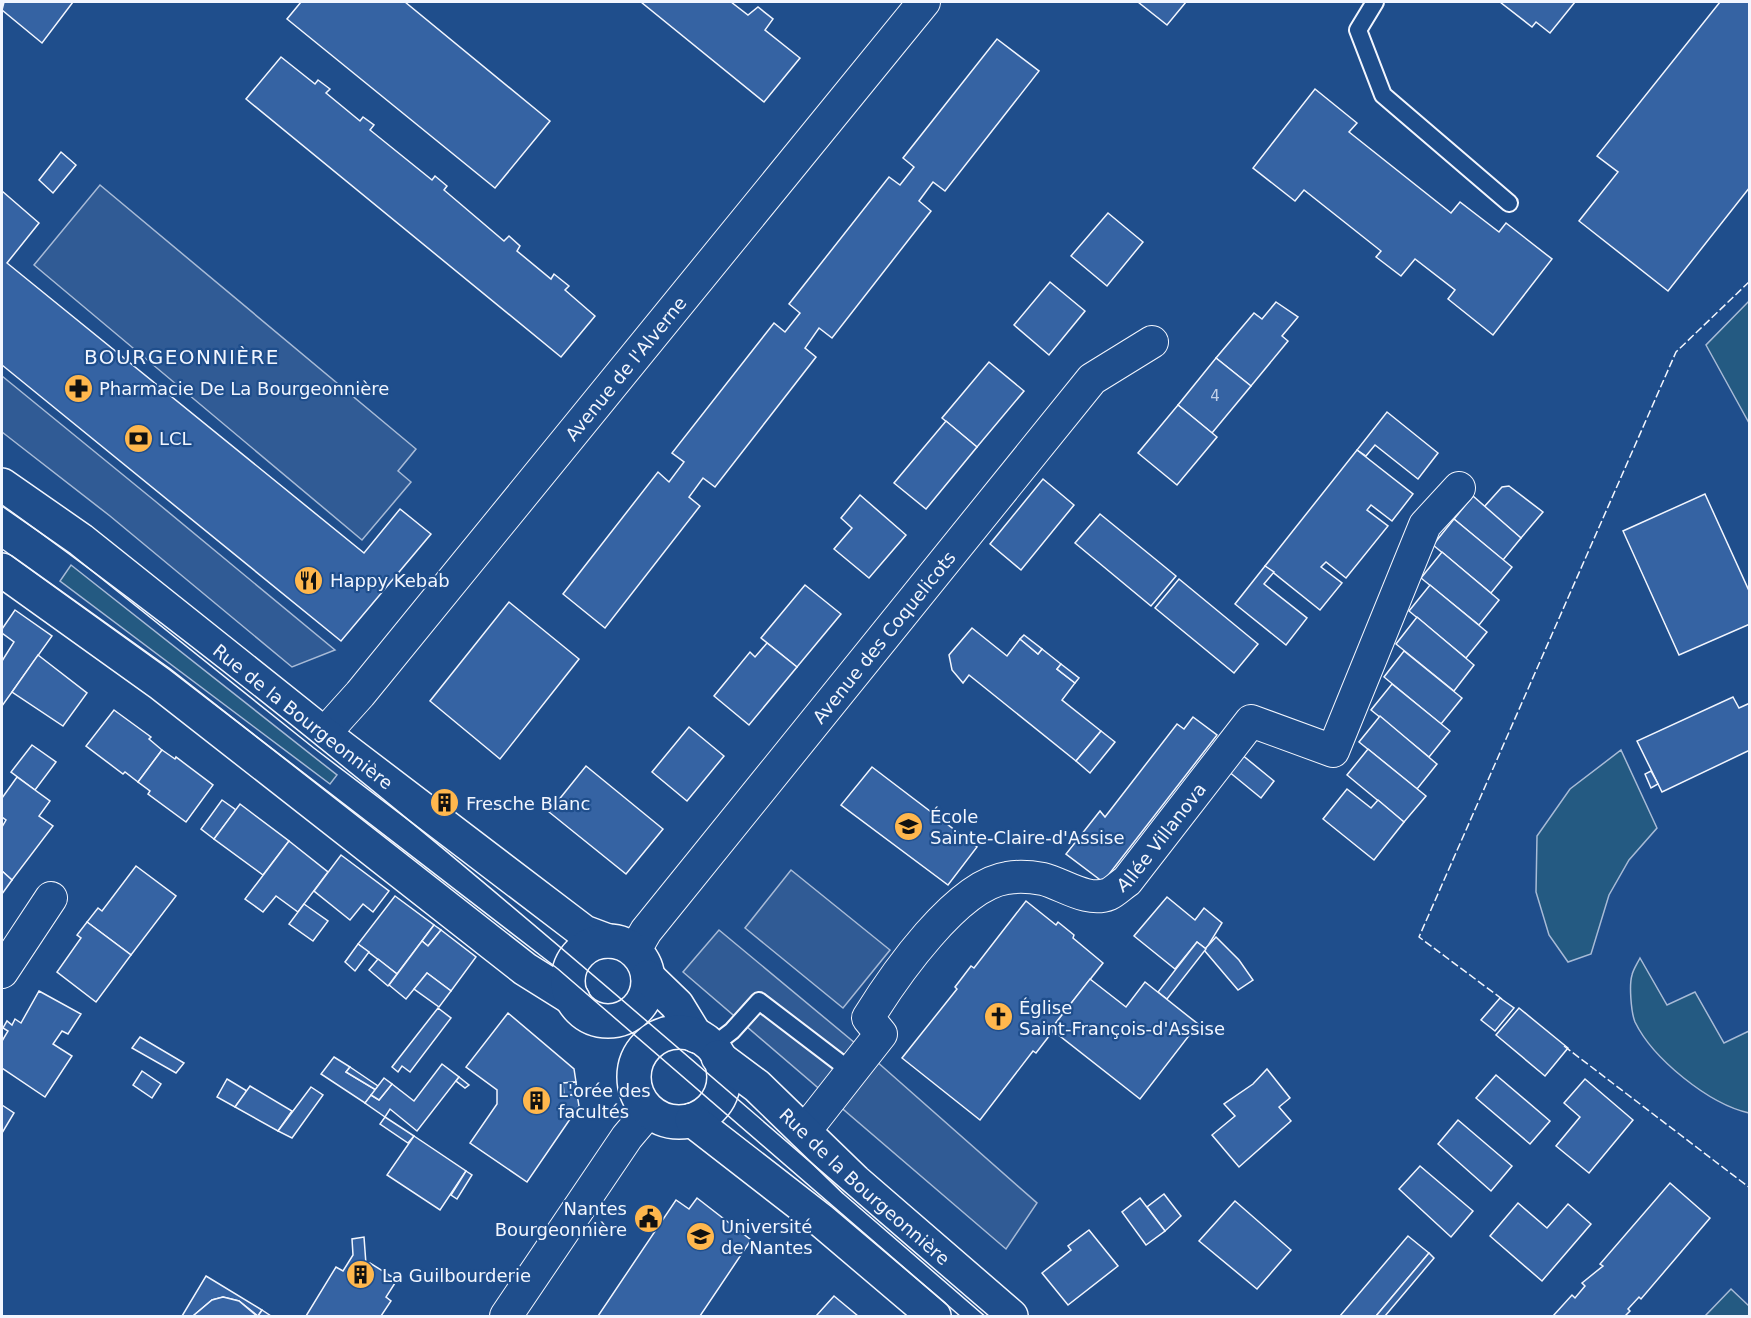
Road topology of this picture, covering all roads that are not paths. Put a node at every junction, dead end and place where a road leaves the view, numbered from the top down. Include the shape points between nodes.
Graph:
1 (924, 2) edge
2 (1375, 2) edge
3 (1509, 202) dead end
4 (1152, 342) dead end
5 (2, 485) edge
6 (1459, 488) dead end
7 (2, 570) edge
8 (324, 734) junction
9 (51, 898) dead end
10 (630, 956) junction
11 (2, 972) edge
12 (582, 1008) junction
13 (709, 1046) junction
14 (635, 1066) junction
15 (852, 1072) junction
16 (648, 1111) junction
17 (692, 1120) junction
18 (804, 1132) junction
19 (506, 1317) edge
20 (934, 1317) edge
21 (1011, 1317) edge

1 - 8 street, Avenue de l'Alverne
2 - 3 lane via 1358,30 1383,95
4 - 10 street, Avenue des Coquelicots via 1092,379 646,931
5 - 8 street, Rue de la Bourgeonnière via 81,540
6 - 15 street, Allée Villanova via 1425,525 1333,751 1251,721 1127,880 1107,895 1092,897 1043,879 1024,877 1005,878 969,894 949,912 867,1018 881,1034
7 - 12 street via 160,683 525,969
8 - 10 street, Rue de la Bourgeonnière via 584,932
9 - 11 street
10 - 12 street via 589,946 574,959 568,977
10 - 12 street via 645,996 634,1012 613,1020
10 - 13 street, Rue de la Bourgeonnière
12 - 14 street
13 - 14 street via 679,1033 657,1038 644,1049
13 - 15 lane via 732,1031 759,1001
13 - 17 street via 723,1071 721,1094 711,1109
13 - 18 street, Rue de la Bourgeonnière
14 - 16 street via 636,1090
15 - 18 street, Allée Villanova
16 - 17 street via 669,1121
16 - 19 street
17 - 20 street via 822,1221
18 - 21 street, Rue de la Bourgeonnière

